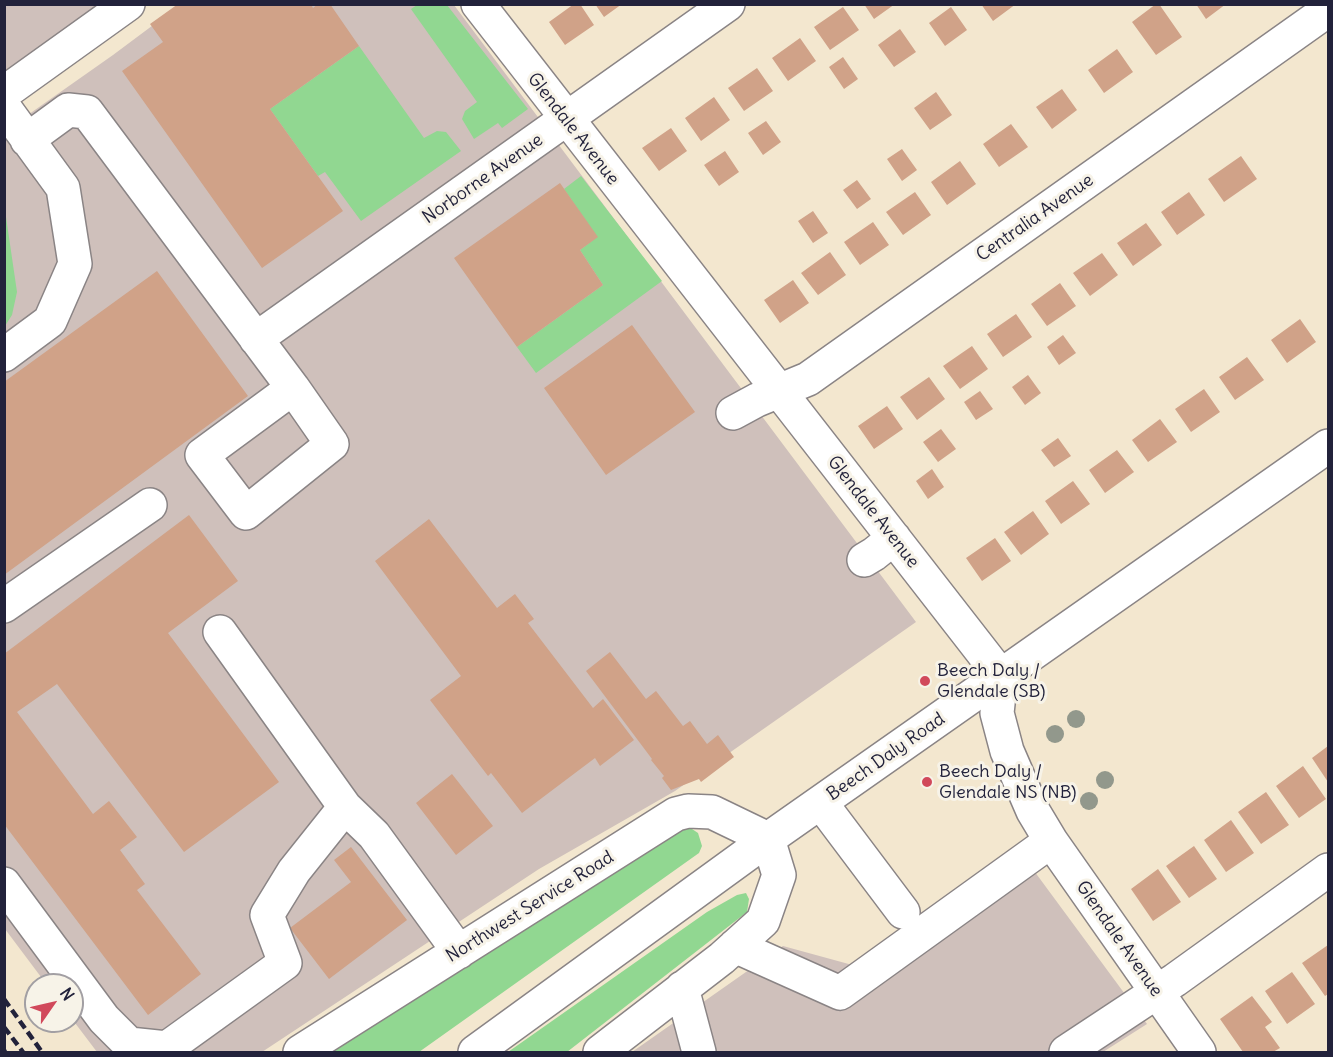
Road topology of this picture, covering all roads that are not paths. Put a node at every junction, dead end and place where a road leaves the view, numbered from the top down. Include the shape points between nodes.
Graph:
1 (128, 4) edge
2 (477, 4) edge
3 (728, 4) edge
4 (1329, 10) edge
5 (4, 93) edge
6 (4, 107) edge
7 (566, 120) junction
8 (27, 140) junction
9 (256, 339) junction
10 (4, 355) edge
11 (293, 388) dead end
12 (779, 392) junction
13 (733, 413) dead end
14 (1329, 446) edge
15 (150, 505) dead end
16 (894, 538) junction
17 (864, 560) dead end
18 (4, 606) edge
19 (220, 632) dead end
20 (1001, 676) junction
21 (822, 803) junction
22 (345, 807) junction
23 (768, 839) junction
24 (1051, 841) junction
25 (1329, 870) edge
26 (4, 884) edge
27 (903, 912) dead end
28 (735, 946) junction
29 (459, 952) junction
30 (682, 988) junction
31 (1156, 992) junction
32 (300, 1053) edge
33 (475, 1053) edge
34 (600, 1053) edge
35 (699, 1053) edge
36 (1066, 1053) edge
37 (1198, 1053) edge

1 - 5 street
2 - 7 street, Glendale Avenue
3 - 7 street, Norborne Avenue
4 - 12 street, Centralia Avenue via 818,372
6 - 8 street
7 - 9 street, Norborne Avenue
7 - 12 street, Glendale Avenue
8 - 9 street via 68,110 87,112
8 - 10 street via 63,188 75,264 50,321
9 - 11 street
12 - 13 street, Centralia Avenue
12 - 16 street, Glendale Avenue
14 - 20 street, Beech Daly Road
15 - 18 street
16 - 17 street
16 - 20 street, Glendale Avenue
19 - 22 street
20 - 21 street, Beech Daly Road
20 - 24 street, Glendale Avenue via 997,713 1007,751
21 - 23 street, Beech Daly Road
21 - 27 street
22 - 26 street via 294,871 267,915 285,963 167,1048 129,1044 104,1019
22 - 29 street via 374,835
23 - 28 street via 779,875 763,921
23 - 29 street, Northwest Service Road via 712,812 676,814
23 - 33 street, Beech Daly Road
24 - 28 street via 840,993
24 - 31 street, Glendale Avenue
25 - 31 street
28 - 30 street
29 - 32 street, Northwest Service Road
30 - 34 street
30 - 35 street
31 - 36 street
31 - 37 street, Glendale Avenue

